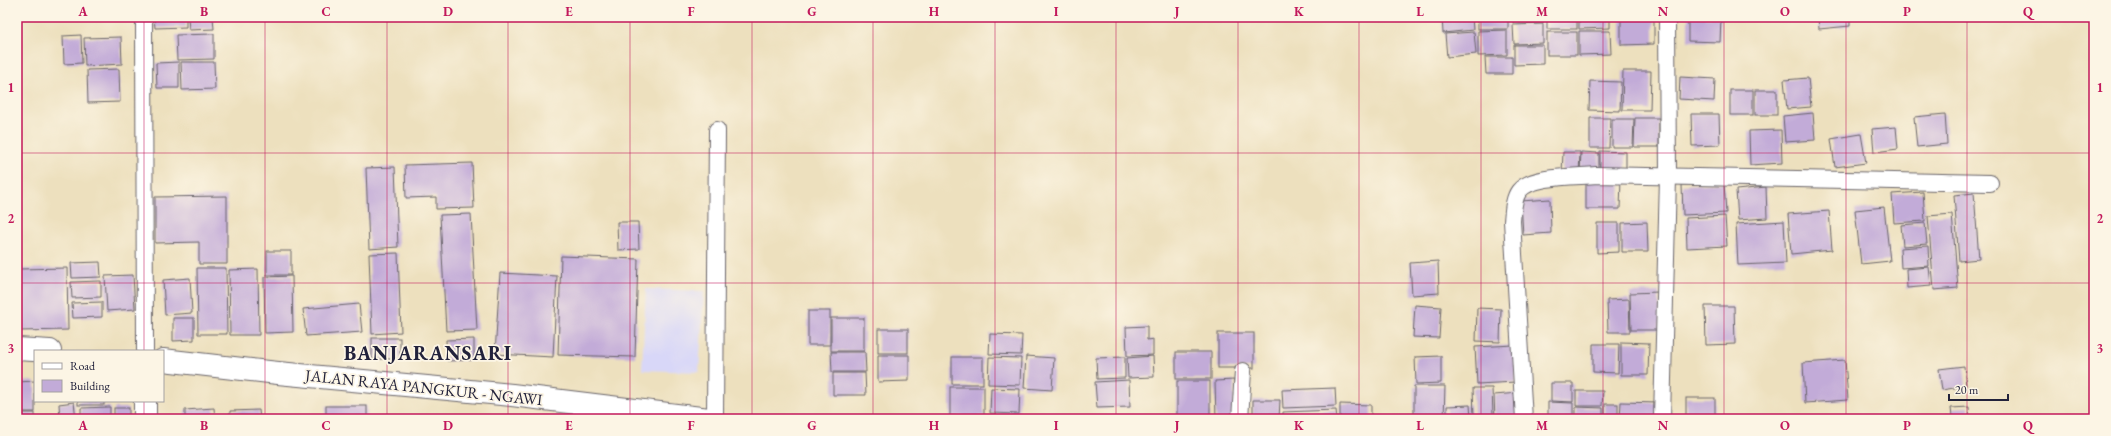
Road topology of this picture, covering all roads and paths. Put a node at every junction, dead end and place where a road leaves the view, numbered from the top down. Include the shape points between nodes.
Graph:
1 (144, 17) edge
2 (1667, 17) edge
3 (717, 130) dead end
4 (1668, 177) junction
5 (1990, 183) dead end
6 (17, 349) edge
7 (34, 350) edge
8 (145, 350) edge
9 (164, 360) edge
10 (1243, 371) dead end
11 (145, 402) edge
12 (145, 419) edge
13 (709, 419) edge
14 (715, 419) edge
15 (1240, 419) edge
16 (1524, 419) edge
17 (1662, 419) edge

1 - 8 street
2 - 4 street
3 - 14 street
4 - 5 street
4 - 16 street via 1596,175 1537,180 1519,191 1512,222
4 - 17 street
6 - 7 main road
9 - 13 main road, JALAN RAYA PANGKUR - NGAWI via 512,395
10 - 15 street
11 - 12 main road

